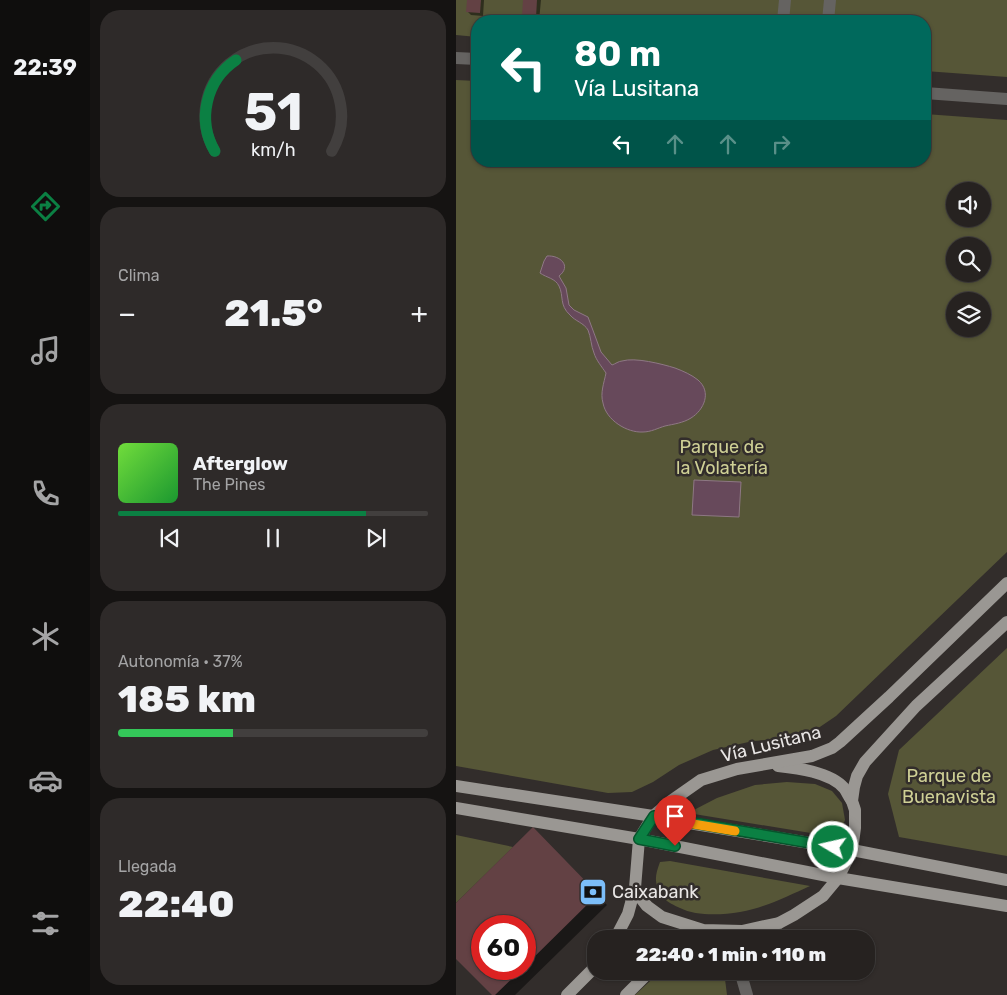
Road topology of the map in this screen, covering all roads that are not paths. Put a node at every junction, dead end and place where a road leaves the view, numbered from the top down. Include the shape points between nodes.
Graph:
1 (785, 0) edge
2 (830, 0) edge
3 (784, 15) edge
4 (829, 15) edge
5 (456, 58) edge
6 (471, 59) edge
7 (931, 93) edge
8 (1007, 99) edge
9 (1007, 583) edge
10 (1007, 622) edge
11 (763, 765) junction
12 (456, 786) edge
13 (852, 801) junction
14 (456, 808) edge
15 (654, 816) junction
16 (639, 839) junction
17 (852, 850) junction
18 (838, 878) junction
19 (1007, 880) edge
20 (636, 888) junction
21 (1007, 906) edge
22 (779, 923) junction
23 (620, 930) edge
24 (690, 930) edge
25 (747, 930) edge
26 (772, 930) edge
27 (587, 975) edge
28 (641, 980) edge
29 (743, 980) edge
30 (748, 980) edge
31 (567, 995) edge
32 (626, 995) edge
33 (748, 995) edge

1 - 3 street
2 - 4 street
5 - 6 street
7 - 8 street
9 - 11 main road, Vía Lusitana via 832,748 812,756
10 - 13 main road via 916,706 865,762 857,776
11 - 13 main road via 795,768 825,776 844,788
11 - 15 main road, Vía Lusitana via 701,780
12 - 15 main road
13 - 17 main road via 855,828
14 - 16 main road
15 - 16 main road, Vía Lusitana
15 - 17 main road
16 - 18 main road
16 - 20 main road, Vía Lusitana
17 - 18 main road
17 - 19 main road
18 - 21 main road
18 - 22 main road via 823,896
20 - 23 main road, Vía Lusitana
20 - 24 main road via 646,906
22 - 25 main road
22 - 26 street
27 - 31 main road
28 - 32 main road
29 - 33 street
30 - 33 street

